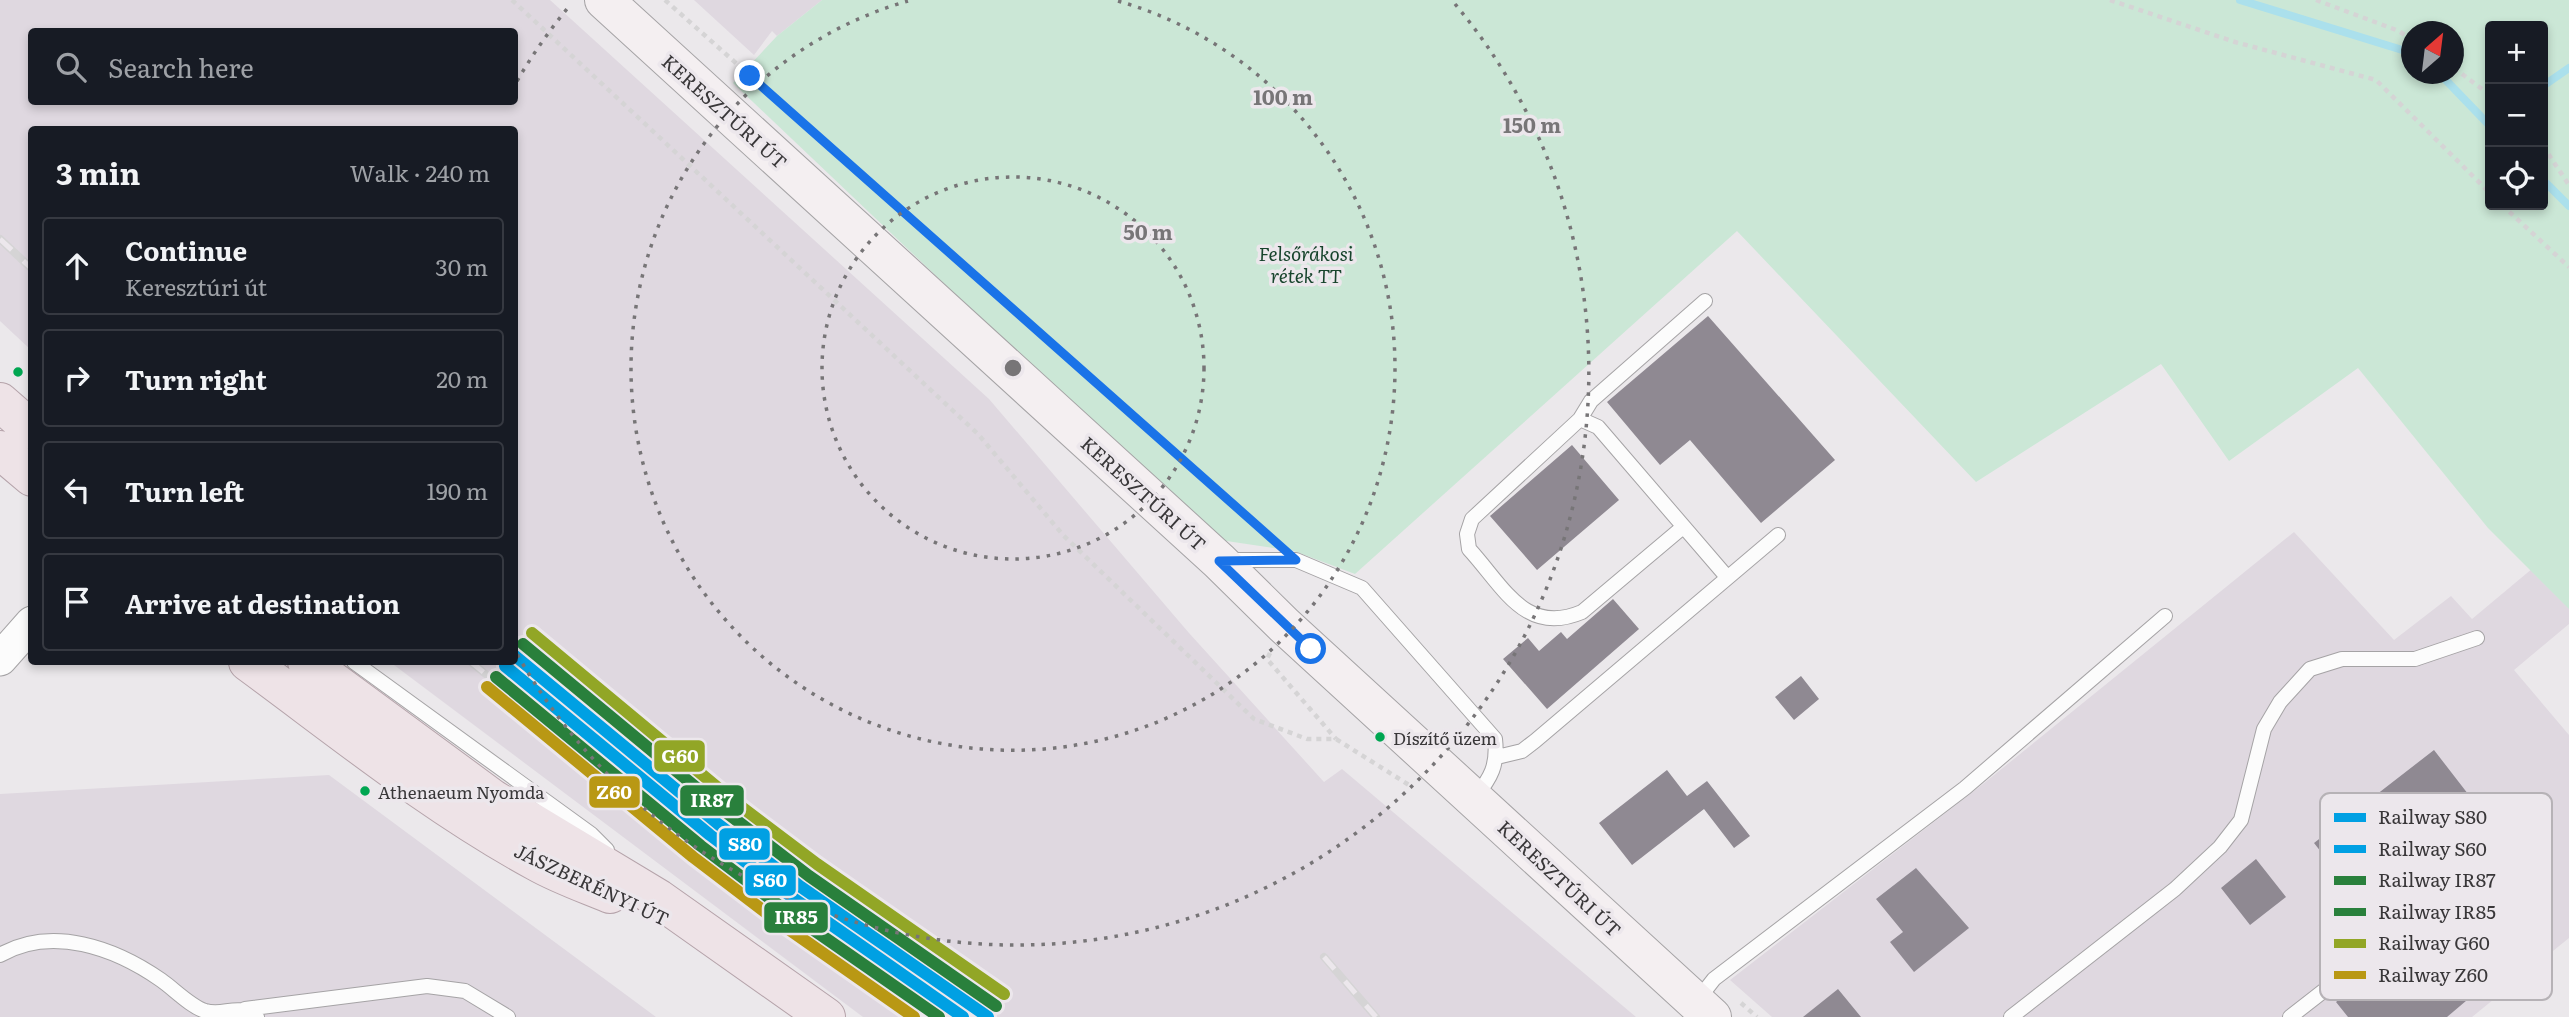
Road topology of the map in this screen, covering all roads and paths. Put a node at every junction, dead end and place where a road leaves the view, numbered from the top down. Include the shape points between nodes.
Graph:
1 (512, 0) edge
2 (604, 0) edge
3 (665, 0) edge
4 (2109, 0) edge
5 (2316, 0) edge
6 (2401, 32) edge
7 (2464, 76) edge
8 (2485, 91) edge
9 (2544, 147) edge
10 (2569, 185) edge
11 (2485, 188) edge
12 (2507, 210) edge
13 (2569, 267) edge
14 (1706, 301) dead end
15 (0, 402) edge
16 (1580, 419) junction
17 (28, 426) edge
18 (0, 450) edge
19 (28, 474) edge
20 (1684, 527) junction
21 (1778, 535) dead end
22 (1296, 560) junction
23 (1219, 561) junction
24 (1727, 577) junction
25 (2165, 616) dead end
26 (1284, 625) junction
27 (28, 628) edge
28 (2477, 638) dead end
29 (0, 659) edge
30 (252, 665) edge
31 (311, 665) edge
32 (358, 665) edge
33 (1336, 739) junction
34 (1497, 757) junction
35 (1419, 791) dead end
36 (1474, 798) junction
37 (659, 899) junction
38 (736, 952) junction
39 (0, 955) edge
40 (2320, 994) edge
41 (1704, 1009) edge
42 (251, 1013) edge
43 (508, 1017) edge
44 (825, 1017) edge
45 (2011, 1017) edge
46 (2290, 1017) edge

1 - 33 path via 978,434 1063,535 1254,719 1307,739
2 - 23 main road, KERESZTÚRI ÚT
3 - 22 path
4 - 11 path via 2235,42 2376,80
5 - 6 path
7 - 8 path
9 - 10 path
12 - 13 path
14 - 16 lane via 1591,401
15 - 17 main road
16 - 20 lane via 1598,427
16 - 20 lane via 1472,519 1467,534 1469,549 1530,616 1562,620 1582,612
18 - 19 main road
20 - 24 lane
21 - 24 lane
22 - 23 lane
22 - 34 lane via 1362,587 1496,739
23 - 26 main road, KERESZTÚRI ÚT
24 - 34 lane via 1535,741 1522,751
25 - 41 lane via 1965,788 1714,979
26 - 33 path via 1267,659
26 - 36 main road, KERESZTÚRI ÚT
27 - 29 street
28 - 45 lane via 2414,659 2342,659 2310,669 2280,702 2264,729 2241,820 2220,847
30 - 38 main road, JÁSZBERÉNYI ÚT via 421,789 528,857
31 - 37 main road, JÁSZBERÉNYI ÚT via 493,799
32 - 37 lane, JÁSZBERÉNYI ÚT via 591,834
33 - 35 path
34 - 36 lane via 1492,777
36 - 41 main road, KERESZTÚRI ÚT
37 - 38 main road, JÁSZBERÉNYI ÚT
38 - 44 main road, JÁSZBERÉNYI ÚT
39 - 42 lane via 24,944 46,941 95,947 137,963 206,1011
40 - 46 lane
42 - 43 lane via 427,986 465,991

